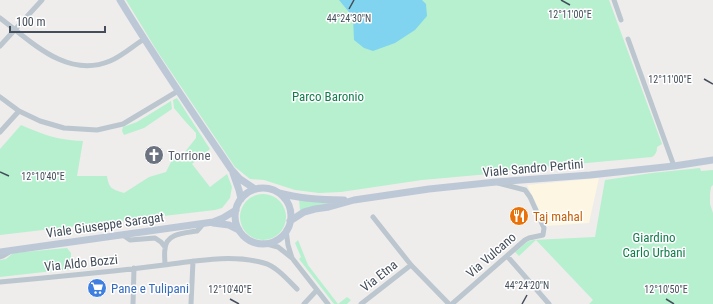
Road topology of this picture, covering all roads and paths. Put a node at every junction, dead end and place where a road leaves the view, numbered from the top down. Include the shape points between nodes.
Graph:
1 (42, 0) edge
2 (120, 0) edge
3 (614, 0) edge
4 (0, 18) edge
5 (621, 20) dead end
6 (15, 29) junction
7 (144, 39) junction
8 (628, 39) dead end
9 (0, 46) edge
10 (178, 91) junction
11 (0, 97) edge
12 (19, 111) junction
13 (0, 132) edge
14 (712, 162) edge
15 (674, 166) junction
16 (231, 169) junction
17 (496, 182) junction
18 (255, 189) junction
19 (277, 192) junction
20 (241, 199) junction
21 (354, 200) junction
22 (236, 210) junction
23 (373, 216) dead end
24 (290, 221) junction
25 (213, 222) junction
26 (203, 224) junction
27 (239, 230) junction
28 (286, 230) junction
29 (123, 234) junction
30 (263, 243) junction
31 (165, 248) junction
32 (12, 250) junction
33 (0, 252) edge
34 (507, 256) junction
35 (0, 257) edge
36 (292, 258) junction
37 (192, 261) junction
38 (165, 265) junction
39 (411, 265) junction
40 (134, 268) junction
41 (0, 282) edge
42 (297, 289) dead end
43 (317, 290) junction
44 (133, 304) edge
45 (191, 304) edge
46 (304, 304) edge
47 (328, 304) edge
48 (361, 304) edge
49 (450, 304) edge
50 (549, 304) edge

1 - 6 street
2 - 7 main road
3 - 5 street
4 - 6 street
6 - 7 street via 57,59 84,66 111,61
6 - 9 street
7 - 10 main road
8 - 15 street
10 - 12 street via 123,124 97,130 64,128 40,122
10 - 16 main road
11 - 12 street
12 - 13 street
14 - 15 main road, Viale Sandro Pertini
15 - 17 main road, Viale Sandro Pertini
16 - 18 main road
16 - 20 main road
17 - 21 main road, Viale Sandro Pertini
17 - 34 street, Via Vulcano via 525,190 544,228 543,235 525,240
18 - 19 main road via 270,189
18 - 20 main road
19 - 21 main road, Viale Sandro Pertini via 301,198
19 - 24 main road via 288,204
20 - 22 main road
21 - 24 main road, Viale Sandro Pertini via 304,212
22 - 25 main road, Viale Giuseppe Saragat
22 - 27 main road via 235,217
23 - 39 street, Via Etna
24 - 28 main road
25 - 26 main road, Viale Giuseppe Saragat
25 - 27 main road, Viale Giuseppe Saragat
26 - 29 main road, Viale Giuseppe Saragat
26 - 31 street via 197,231 174,235 168,240
27 - 30 main road via 249,240
28 - 30 main road via 276,240
28 - 36 street
29 - 31 street, Via Aldo Bozzi via 130,240 155,238
29 - 32 main road, Viale Giuseppe Saragat
30 - 36 street via 278,247
31 - 38 street
32 - 33 main road, Viale Giuseppe Saragat
32 - 35 street
34 - 49 street, Via Vulcano
34 - 50 street
36 - 43 street
37 - 38 street, Via Aldo Bozzi
37 - 42 street, Via Aldo Bozzi via 242,258 266,263
37 - 45 street
38 - 40 street, Via Aldo Bozzi
39 - 48 street, Via Etna
39 - 49 street, Via Etna
40 - 41 street, Via Aldo Bozzi
40 - 44 street
43 - 46 street
43 - 47 street

